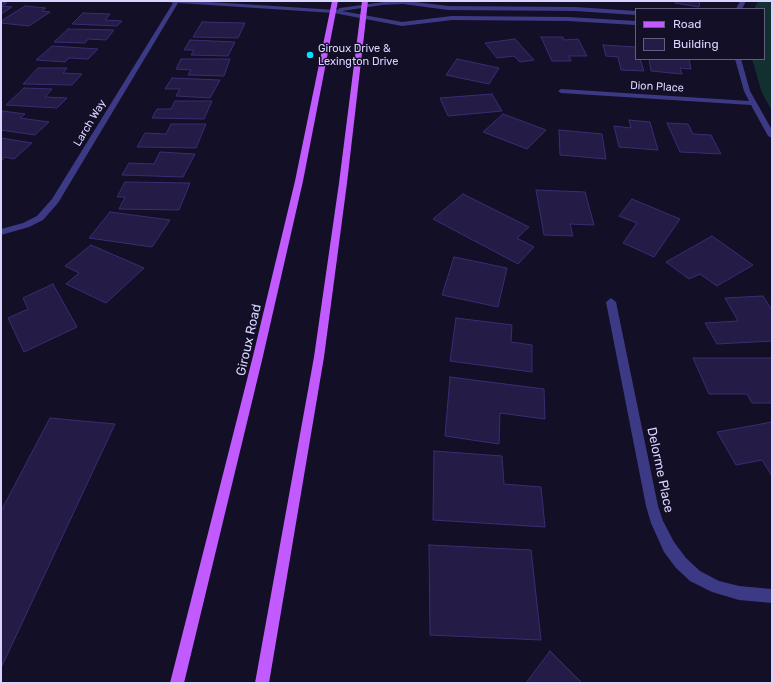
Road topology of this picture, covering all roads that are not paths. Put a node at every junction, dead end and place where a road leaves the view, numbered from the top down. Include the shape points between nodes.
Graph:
1 (174, 1) edge
2 (365, 4) edge
3 (335, 6) edge
4 (635, 13) edge
5 (364, 18) junction
6 (635, 23) edge
7 (738, 60) edge
8 (560, 91) dead end
9 (752, 103) junction
10 (772, 136) edge
11 (1, 232) edge
12 (611, 302) dead end
13 (772, 596) edge
14 (177, 683) edge
15 (262, 683) edge

1 - 3 street
1 - 11 street, Larch Way via 55,201 40,218
2 - 3 street
2 - 4 street via 403,2 448,8 575,9
2 - 5 main road
3 - 5 street
3 - 14 main road, Giroux Road via 299,181
5 - 6 street via 402,24 452,18
5 - 15 main road via 319,357
7 - 9 street
8 - 9 street, Dion Place
9 - 10 street
12 - 13 street, Delorme Place via 652,506 669,547 695,576 739,593

